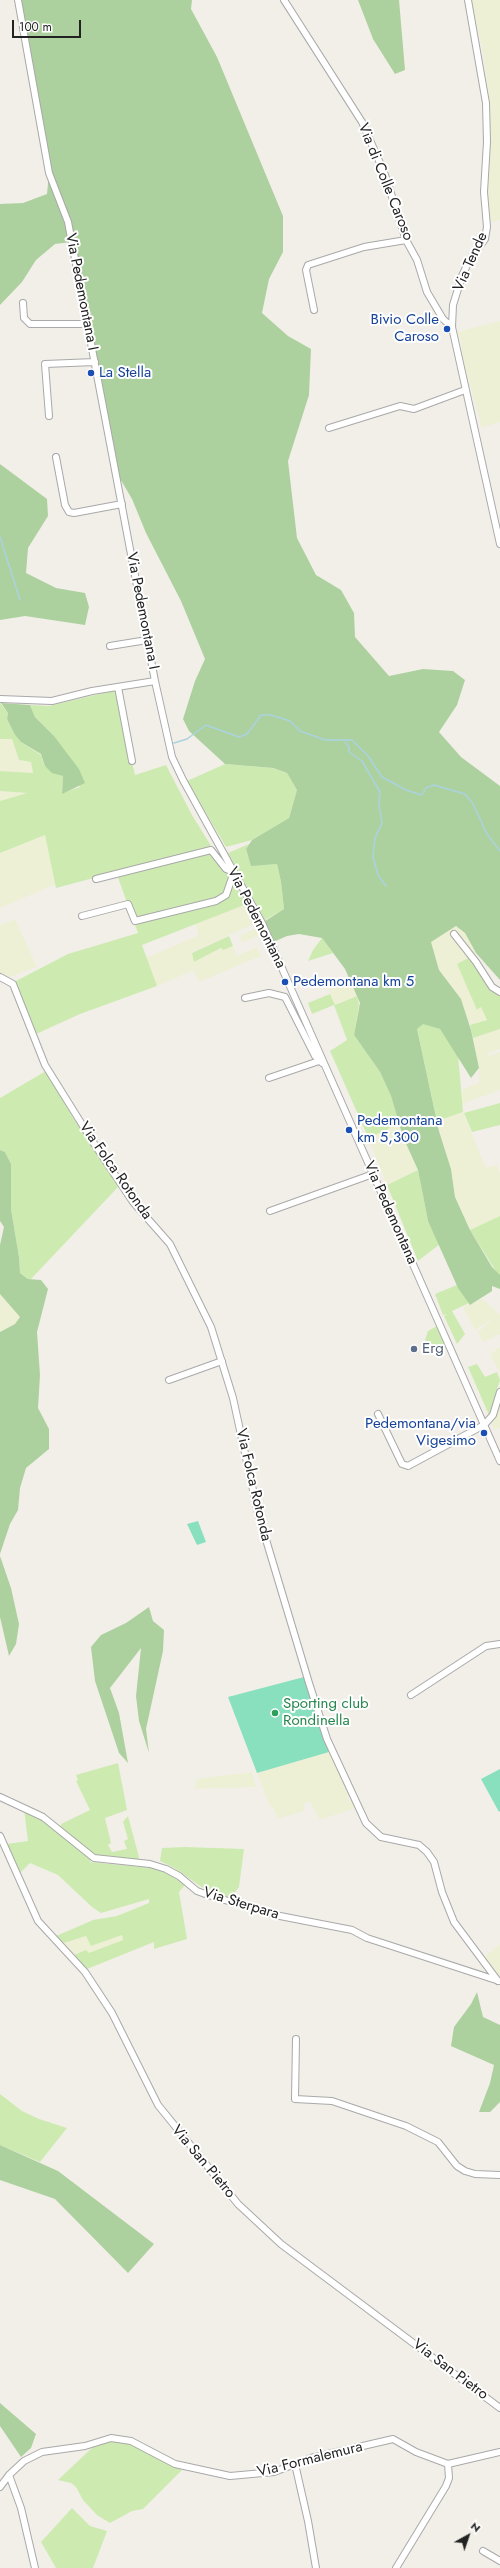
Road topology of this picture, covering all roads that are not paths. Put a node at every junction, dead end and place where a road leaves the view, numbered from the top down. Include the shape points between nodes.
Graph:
1 (18, 0) edge
2 (284, 0) edge
3 (468, 0) edge
4 (406, 240) junction
5 (23, 303) dead end
6 (314, 310) dead end
7 (88, 324) junction
8 (452, 327) junction
9 (95, 362) junction
10 (465, 390) junction
11 (49, 416) dead end
12 (329, 428) dead end
13 (56, 457) dead end
14 (122, 504) junction
15 (500, 544) edge
16 (147, 640) junction
17 (110, 646) dead end
18 (155, 681) junction
19 (118, 687) junction
20 (0, 699) edge
21 (132, 761) dead end
22 (234, 872) junction
23 (96, 879) dead end
24 (82, 916) dead end
25 (454, 934) dead end
26 (0, 977) edge
27 (500, 992) edge
28 (245, 998) dead end
29 (319, 1061) junction
30 (325, 1065) junction
31 (269, 1078) dead end
32 (373, 1174) junction
33 (270, 1211) dead end
34 (222, 1361) junction
35 (169, 1380) dead end
36 (500, 1392) edge
37 (378, 1414) dead end
38 (484, 1425) junction
39 (500, 1461) edge
40 (500, 1644) edge
41 (411, 1695) dead end
42 (0, 1797) edge
43 (0, 1836) edge
44 (499, 1981) edge
45 (296, 2039) dead end
46 (500, 2175) edge
47 (500, 2408) edge
48 (500, 2452) edge
49 (295, 2464) junction
50 (448, 2464) junction
51 (9, 2475) junction
52 (0, 2487) edge
53 (483, 2551) dead end
54 (500, 2561) edge
55 (35, 2568) edge
56 (316, 2568) edge
57 (396, 2568) edge

1 - 7 street, Via Pedemontana I via 47,165 68,222
2 - 4 street, Via di Colle Caroso via 362,122 386,177
3 - 8 street, Via Tende via 486,99 484,196 487,227 485,239 462,276 453,306
4 - 6 street via 364,247 308,265 306,270
4 - 8 street, Via di Colle Caroso via 417,260 428,296 444,320
5 - 7 street via 24,318 28,324
7 - 9 street, Via Pedemontana I
8 - 10 street, Via Tende
9 - 11 street via 45,364
9 - 14 street, Via Pedemontana I
10 - 12 street via 414,409 400,406
10 - 15 street, Via Tende
13 - 14 street via 65,505 69,512 74,514
14 - 16 street, Via Pedemontana I
16 - 17 street
16 - 18 street, Via Pedemontana I
18 - 19 street
18 - 22 street, Via Pedemontana via 174,761
19 - 20 street via 46,702
19 - 21 street
22 - 23 street via 226,869 211,850
22 - 24 street via 226,895 216,901 135,921 128,904
22 - 30 street, Via Pedemontana via 262,921
25 - 27 street via 492,987
26 - 34 street, Via Folca Rotonda via 13,984 44,1065 93,1142 133,1202 170,1244 210,1327
28 - 29 street via 268,992 285,996
29 - 30 street
29 - 31 street
30 - 32 street, Via Pedemontana
32 - 33 street
32 - 38 street, Via Pedemontana
34 - 35 street
34 - 44 street, Via Folca Rotonda via 248,1462 258,1513 326,1740 370,1827 381,1837 420,1845 430,1857 454,1922
36 - 38 street via 493,1415
37 - 38 street via 405,1466
38 - 39 street, Via Pedemontana
40 - 41 street via 486,1646
42 - 44 street, Via Sterpara via 43,1817 94,1858 150,1864 180,1876 197,1891 208,1895 289,1918 352,1930 366,1938
43 - 47 street, Via San Pietro via 38,1921 85,1972 112,2013 158,2106 238,2204 281,2244
45 - 46 street via 295,2099 332,2101 406,2126 438,2142 457,2166 465,2171
48 - 50 street
49 - 50 street, Via Formalemura via 393,2439 416,2452
49 - 51 street, Via Formalemura via 274,2472 248,2476 210,2474 175,2464 131,2441 111,2438 85,2446 42,2452 24,2461
49 - 56 street
50 - 57 street via 449,2478 446,2486
51 - 52 street, Via Formalemura
51 - 55 street
53 - 54 street

